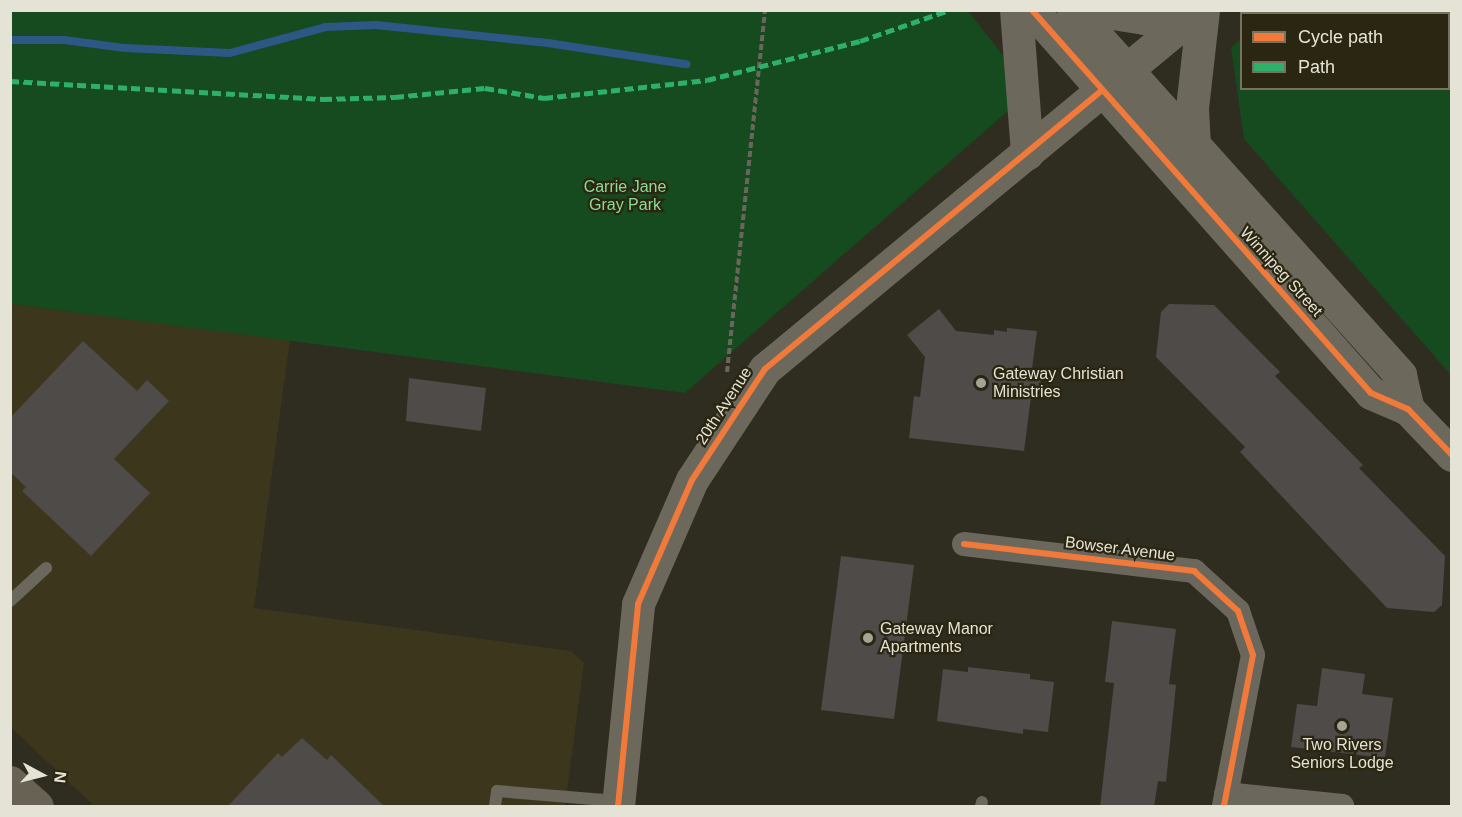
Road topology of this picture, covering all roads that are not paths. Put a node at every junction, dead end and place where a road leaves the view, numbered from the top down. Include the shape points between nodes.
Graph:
1 (1016, 10) edge
2 (1032, 10) edge
3 (1073, 10) edge
4 (1093, 10) edge
5 (1184, 10) edge
6 (1201, 10) edge
7 (1126, 70) junction
8 (1101, 91) junction
9 (1194, 146) junction
10 (1027, 153) junction
11 (1408, 409) junction
12 (1452, 455) edge
13 (964, 544) dead end
14 (46, 568) dead end
15 (10, 601) edge
16 (10, 782) edge
17 (1225, 800) edge
18 (618, 804) edge
19 (37, 807) edge
20 (495, 807) edge
21 (1342, 807) edge

1 - 10 street
2 - 8 street, Winnipeg Street
3 - 7 street, Winnipeg Street
4 - 5 street via 1144,18
6 - 7 street, 20th Avenue
6 - 9 street via 1192,108
7 - 8 street, 20th Avenue
7 - 9 street, Winnipeg Street
8 - 10 street, 20th Avenue
8 - 11 street, Winnipeg Street via 1371,393
9 - 11 street, Winnipeg Street via 1400,375
10 - 18 street, 20th Avenue via 765,369 692,480 638,604
11 - 12 street, Winnipeg Street
13 - 17 street, Bowser Avenue via 1194,571 1238,611 1253,655
14 - 15 lane
16 - 19 highway
17 - 21 street
18 - 20 lane via 497,791

